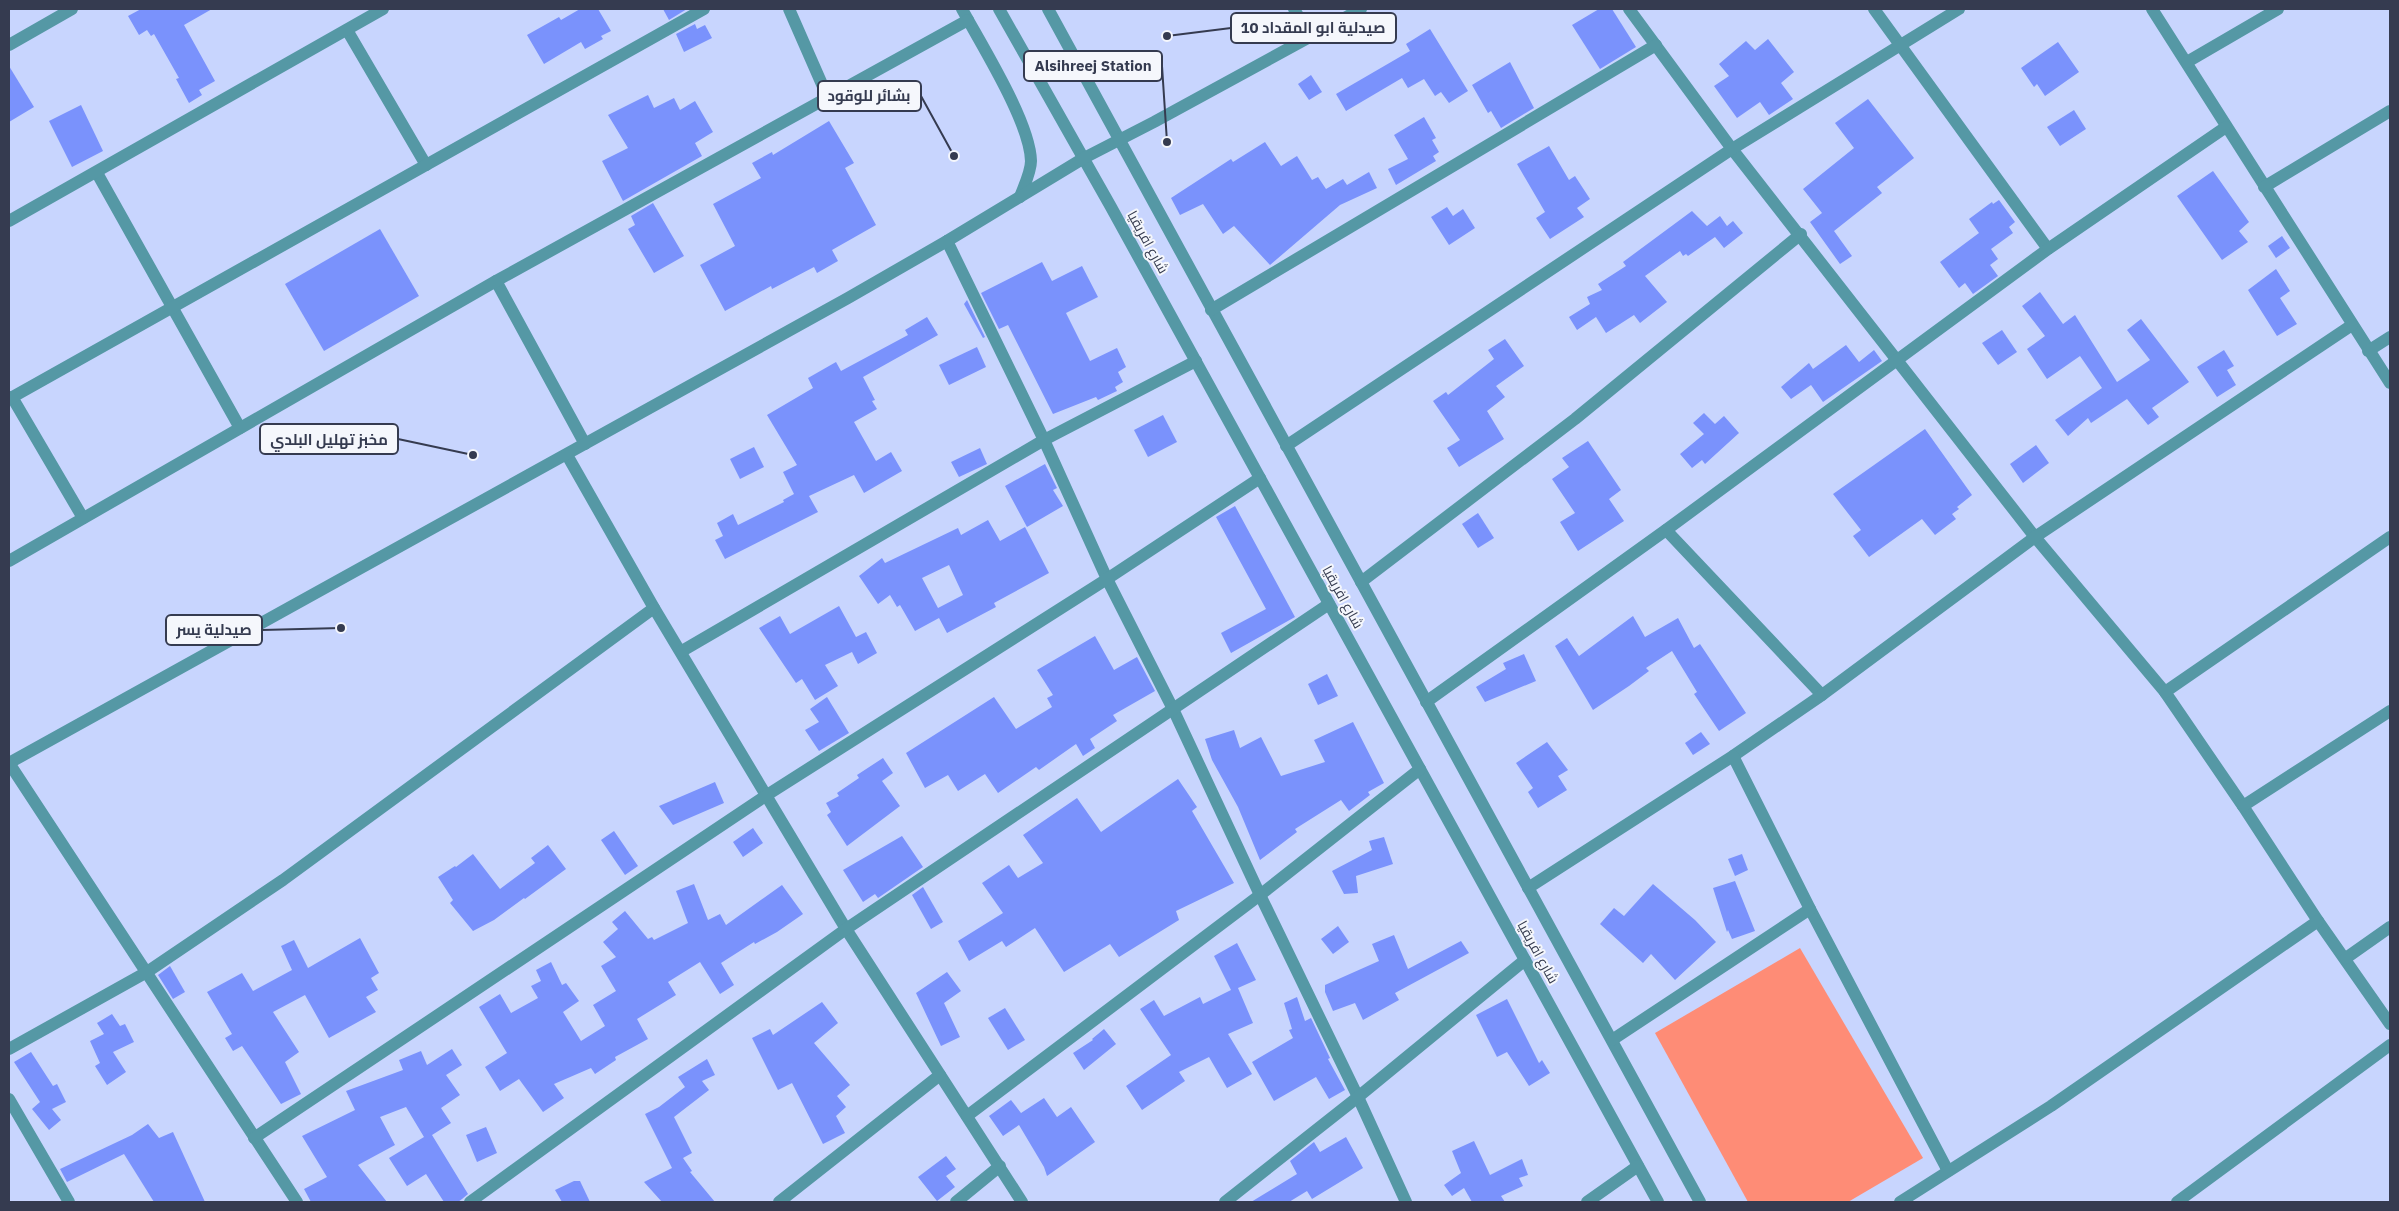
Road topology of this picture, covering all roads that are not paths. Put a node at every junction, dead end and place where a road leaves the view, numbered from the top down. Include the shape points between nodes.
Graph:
1 (72, 9) edge
2 (383, 9) edge
3 (704, 9) edge
4 (789, 9) edge
5 (999, 9) edge
6 (1048, 9) edge
7 (1294, 9) edge
8 (1361, 9) edge
9 (1629, 9) edge
10 (1874, 9) edge
11 (1958, 9) edge
12 (2152, 9) edge
13 (2278, 9) edge
14 (965, 14) edge
15 (346, 30) junction
16 (1311, 37) junction
17 (9, 45) edge
18 (1656, 45) junction
19 (1899, 45) junction
20 (2187, 62) junction
21 (828, 98) junction
22 (2390, 111) edge
23 (2226, 127) junction
24 (1118, 140) junction
25 (1732, 148) junction
26 (1084, 158) junction
27 (426, 166) junction
28 (97, 173) junction
29 (2264, 187) junction
30 (1020, 197) junction
31 (9, 221) edge
32 (1801, 234) junction
33 (947, 241) junction
34 (2048, 249) junction
35 (496, 281) junction
36 (172, 309) junction
37 (1211, 310) junction
38 (2352, 325) junction
39 (2390, 337) edge
40 (2368, 351) junction
41 (1897, 359) junction
42 (1196, 361) junction
43 (2390, 383) edge
44 (11, 398) edge
45 (240, 428) junction
46 (1044, 440) junction
47 (585, 444) junction
48 (1286, 446) junction
49 (567, 454) junction
50 (1260, 478) junction
51 (83, 518) junction
52 (1666, 530) junction
53 (2035, 537) junction
54 (2390, 537) edge
55 (9, 561) edge
56 (1107, 579) junction
57 (1360, 582) junction
58 (1330, 604) junction
59 (654, 608) junction
60 (682, 651) junction
61 (2165, 692) junction
62 (1822, 695) junction
63 (1426, 702) junction
64 (1173, 709) junction
65 (2390, 711) edge
66 (1733, 756) junction
67 (9, 763) edge
68 (1420, 769) junction
69 (767, 794) junction
70 (2243, 806) junction
71 (1528, 888) junction
72 (1260, 895) junction
73 (1810, 909) junction
74 (2318, 922) junction
75 (2390, 927) edge
76 (846, 930) junction
77 (2346, 958) junction
78 (1525, 960) junction
79 (147, 972) junction
80 (2390, 1024) edge
81 (1612, 1040) junction
82 (2390, 1045) edge
83 (9, 1049) edge
84 (940, 1075) junction
85 (1358, 1097) junction
86 (9, 1099) edge
87 (967, 1116) junction
88 (254, 1138) junction
89 (1000, 1166) junction
90 (1638, 1166) junction
91 (1948, 1171) junction
92 (70, 1202) edge
93 (297, 1202) edge
94 (470, 1202) edge
95 (779, 1202) edge
96 (956, 1202) edge
97 (1022, 1202) edge
98 (1224, 1202) edge
99 (1406, 1202) edge
100 (1587, 1202) edge
101 (1658, 1202) edge
102 (1700, 1202) edge
103 (1900, 1202) edge
104 (2177, 1202) edge

1 - 17 street
2 - 15 street
3 - 27 street
4 - 21 street
5 - 26 street, شارع افريقيا
6 - 24 street, شارع افريقيا
7 - 16 street
8 - 16 street
9 - 18 street
10 - 19 street
11 - 19 street
12 - 20 street
13 - 20 street
14 - 21 street
14 - 30 street via 1030,142 1031,164
15 - 27 street
15 - 28 street
16 - 24 street
18 - 25 street
18 - 37 street
19 - 25 street
19 - 34 street
20 - 23 street
21 - 35 street
22 - 29 street
23 - 29 street
23 - 34 street
24 - 26 street
24 - 37 street, شارع افريقيا
25 - 32 street
25 - 48 street
26 - 30 street
26 - 42 street, شارع افريقيا
27 - 36 street
28 - 31 street
28 - 36 street
29 - 38 street
30 - 33 street
32 - 41 street
32 - 57 street via 1575,419
33 - 46 street
33 - 47 street
34 - 41 street
35 - 45 street
35 - 47 street
36 - 44 street
36 - 45 street
37 - 48 street, شارع افريقيا
38 - 40 street
38 - 53 street
39 - 40 street
40 - 43 street
41 - 52 street
41 - 53 street
42 - 46 street
42 - 50 street, شارع افريقيا
44 - 51 street
45 - 51 street
46 - 56 street
46 - 60 street
47 - 49 street
48 - 57 street, شارع افريقيا
49 - 59 street
49 - 67 street
50 - 56 street
50 - 58 street, شارع افريقيا
51 - 55 street
52 - 62 street
52 - 63 street
53 - 61 street
53 - 62 street
54 - 61 street
56 - 64 street
56 - 69 street
57 - 63 street, شارع افريقيا
58 - 64 street
58 - 68 street, شارع افريقيا
59 - 60 street
59 - 79 street via 283,880
60 - 69 street
61 - 70 street
62 - 66 street
63 - 71 street, شارع افريقيا
64 - 72 street
64 - 76 street
65 - 70 street
66 - 71 street
66 - 73 street
67 - 79 street
68 - 72 street
68 - 78 street, شارع افريقيا
69 - 76 street
69 - 88 street
70 - 74 street
71 - 81 street, شارع افريقيا
72 - 85 street
72 - 87 street
73 - 81 street
73 - 91 street
74 - 77 street
74 - 91 street via 2051,1106
75 - 77 street
76 - 84 street
76 - 94 street
77 - 80 street
78 - 85 street
78 - 90 street, شارع افريقيا
79 - 83 street
79 - 88 street
81 - 102 street, شارع افريقيا
82 - 104 street
84 - 87 street
84 - 95 street
85 - 98 street
85 - 99 street
86 - 92 street
87 - 89 street
88 - 93 street
89 - 96 street
89 - 97 street
90 - 100 street
90 - 101 street, شارع افريقيا
91 - 103 street

